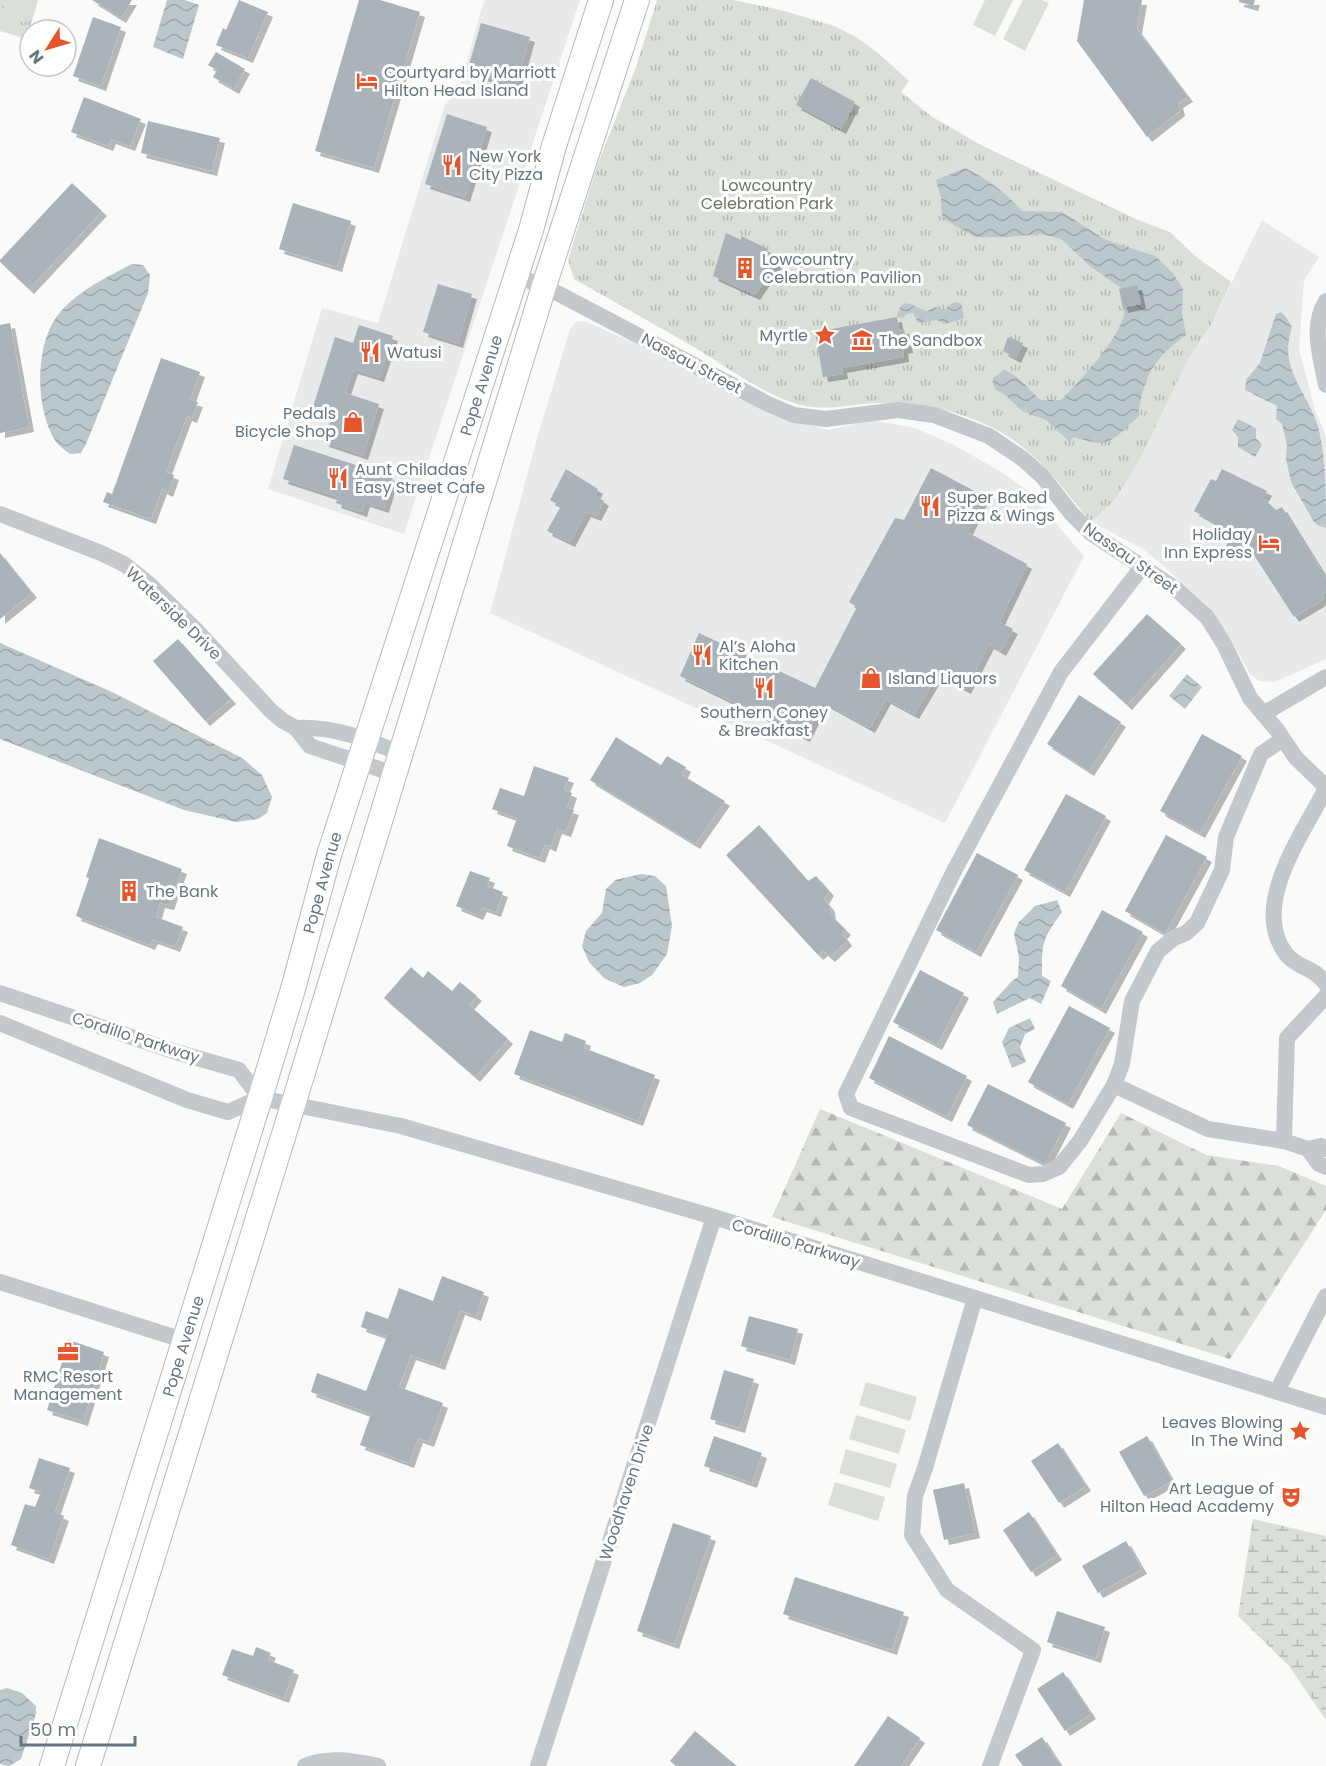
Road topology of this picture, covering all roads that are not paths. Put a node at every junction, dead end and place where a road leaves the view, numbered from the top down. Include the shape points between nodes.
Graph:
1 (601, 0) edge
2 (637, 0) edge
3 (515, 276) junction
4 (544, 286) junction
5 (1326, 301) edge
6 (1326, 385) edge
7 (0, 514) edge
8 (1142, 567) junction
9 (1326, 677) edge
10 (1263, 714) junction
11 (296, 728) junction
12 (366, 739) junction
13 (1283, 739) junction
14 (358, 763) junction
15 (397, 763) junction
16 (1326, 787) edge
17 (1326, 984) edge
18 (0, 993) edge
19 (1326, 996) edge
20 (0, 1023) edge
21 (1114, 1085) junction
22 (260, 1098) junction
23 (293, 1105) junction
24 (1284, 1142) junction
25 (1308, 1149) junction
26 (1326, 1149) edge
27 (1326, 1167) edge
28 (714, 1217) junction
29 (0, 1282) edge
30 (1326, 1296) edge
31 (975, 1298) junction
32 (186, 1341) junction
33 (1277, 1390) junction
34 (1326, 1407) edge
35 (52, 1766) edge
36 (88, 1766) edge
37 (305, 1766) edge
38 (378, 1766) edge
39 (538, 1766) edge
40 (990, 1766) edge

1 - 3 main road, Pope Avenue
2 - 4 main road, Pope Avenue
3 - 4 street, Nassau Street
3 - 12 main road, Pope Avenue
4 - 8 street, Nassau Street via 794,415 826,419 913,411 989,436 1042,476 1091,533
4 - 15 main road, Pope Avenue
5 - 6 street via 1317,335
7 - 11 street, Waterside Drive via 124,564 196,630 271,711
8 - 10 street, Nassau Street via 1176,589 1207,617 1250,698
8 - 21 street via 1061,672 953,873 846,1094 851,1108 1029,1175 1059,1167
9 - 10 street
10 - 13 street, Nassau Street
11 - 12 street via 317,727
11 - 14 street, Waterside Drive via 310,746
12 - 14 main road, Pope Avenue
12 - 15 street
13 - 16 street, Nassau Street
13 - 21 street via 1261,754 1226,837 1222,870 1197,922 1158,951 1132,1001 1122,1065
14 - 15 street, Waterside Drive
14 - 22 main road, Pope Avenue
15 - 23 main road, Pope Avenue
16 - 17 street via 1280,880 1274,897 1273,922 1287,955 1319,974
18 - 22 street, Cordillo Parkway via 239,1070
19 - 24 street via 1287,1038
20 - 22 street, Cordillo Parkway via 228,1112
21 - 24 street via 1208,1129
22 - 23 street, Cordillo Parkway
22 - 32 main road, Pope Avenue
23 - 28 street, Cordillo Parkway via 400,1126
23 - 36 main road, Pope Avenue
24 - 25 street
25 - 26 street
25 - 27 street
28 - 31 street, Cordillo Parkway
28 - 39 street, Woodhaven Drive
29 - 32 street
30 - 33 street
31 - 33 street, Cordillo Parkway
31 - 40 street via 915,1496 912,1535 947,1590 1034,1650
32 - 35 main road, Pope Avenue
33 - 34 street, Cordillo Parkway
37 - 38 street via 345,1760

